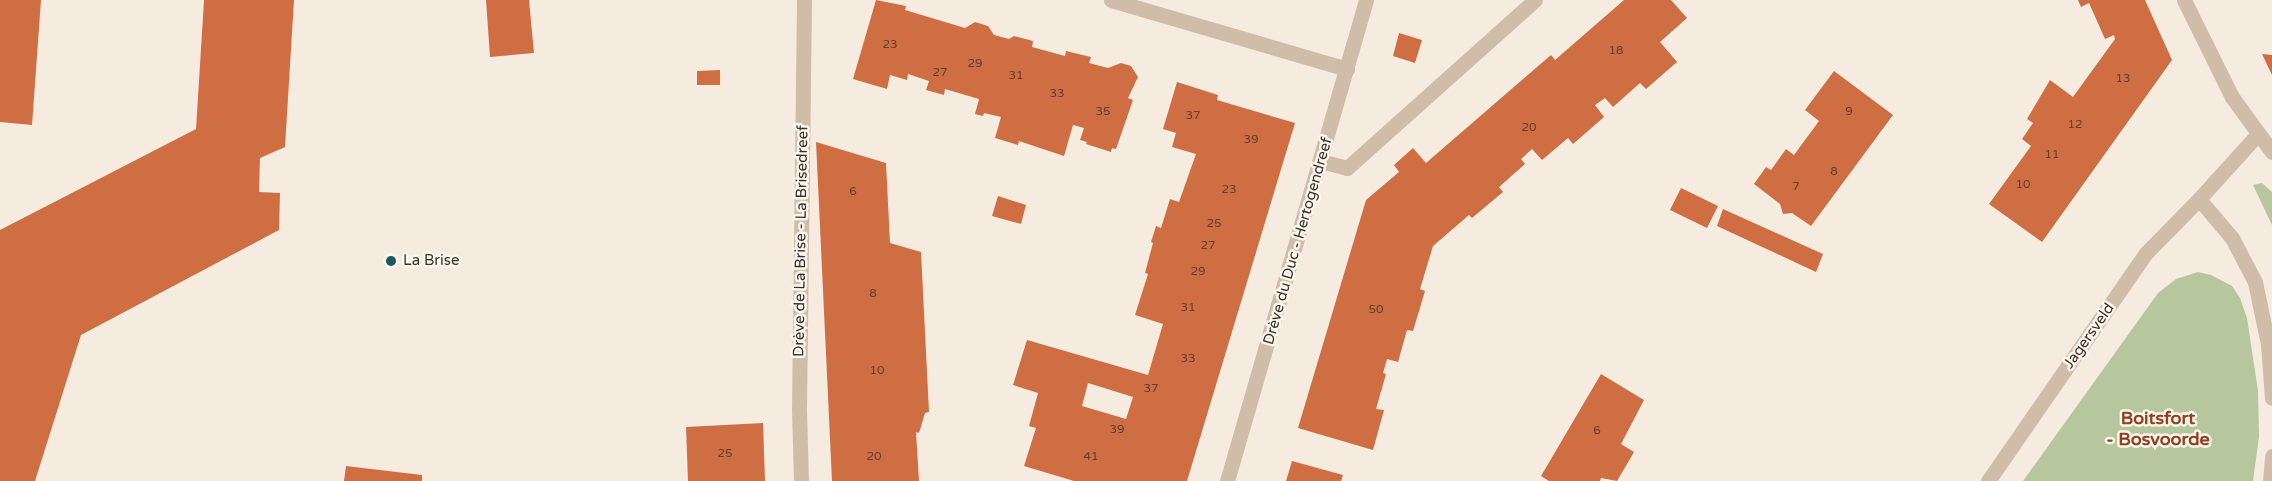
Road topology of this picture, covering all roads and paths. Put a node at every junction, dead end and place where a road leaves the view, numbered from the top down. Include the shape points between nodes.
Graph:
1 (804, 0) edge
2 (1111, 0) edge
3 (1366, 0) edge
4 (1535, 0) edge
5 (2184, 0) edge
6 (1347, 69) junction
7 (2258, 134) junction
8 (2272, 152) edge
9 (1321, 160) junction
10 (2199, 199) junction
11 (2272, 398) edge
12 (2272, 456) edge
13 (801, 481) edge
14 (1227, 481) edge
15 (1988, 481) edge
16 (2270, 481) edge

1 - 13 street, Drève de La Brise - La Brisedreef
2 - 6 street
3 - 6 street, Drève du Duc - Hertogendreef
4 - 9 street via 1347,168
5 - 7 street via 2232,97
6 - 9 street, Drève du Duc - Hertogendreef
7 - 8 street
7 - 10 street, Jagersveld
9 - 14 street, Drève du Duc - Hertogendreef
10 - 11 street via 2232,238 2255,282 2268,344
10 - 15 street, Jagersveld via 2146,253
12 - 16 street

